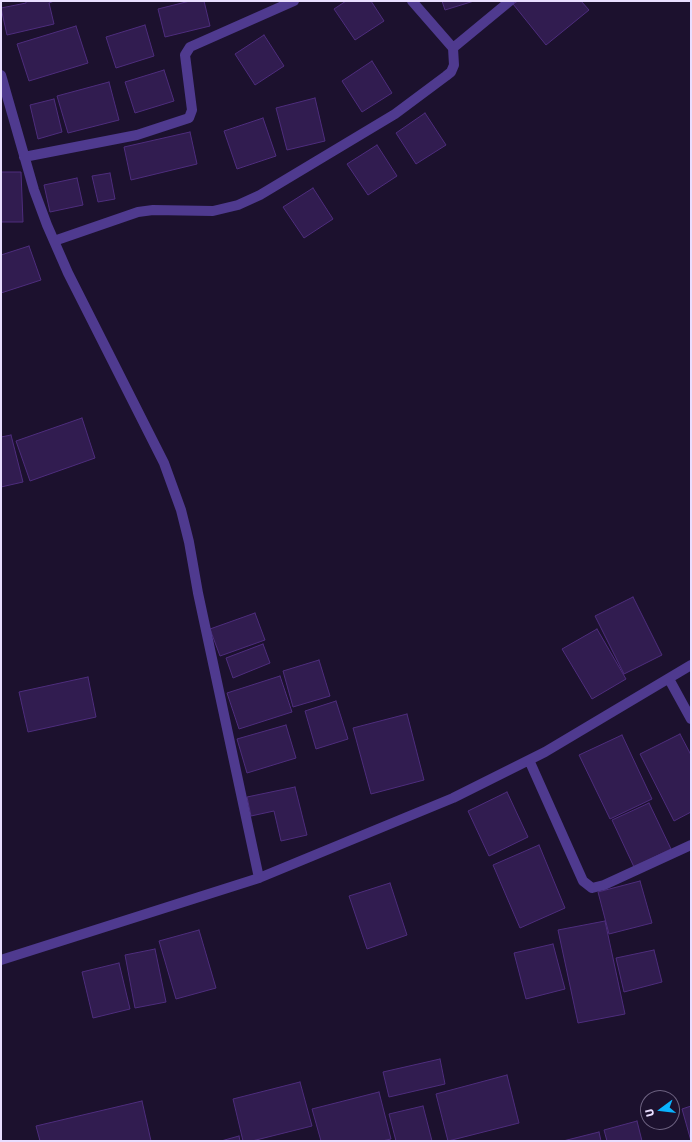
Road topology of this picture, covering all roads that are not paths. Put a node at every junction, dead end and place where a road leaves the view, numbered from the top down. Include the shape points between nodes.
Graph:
1 (294, 1) edge
2 (412, 1) edge
3 (510, 1) edge
4 (453, 48) junction
5 (1, 75) edge
6 (24, 157) junction
7 (54, 241) junction
8 (691, 665) edge
9 (669, 679) junction
10 (691, 719) edge
11 (530, 760) junction
12 (691, 845) edge
13 (260, 878) junction
14 (1, 960) edge

1 - 6 street via 190,47 185,55 192,110 188,118 137,135
2 - 4 street
3 - 4 street
4 - 7 street via 454,65 446,76 395,114 260,195 238,205 213,211 138,212
5 - 6 street
6 - 7 street
7 - 13 street via 164,463 181,510
8 - 9 street
9 - 10 street
9 - 11 street
11 - 12 street via 583,881 592,888 604,885
11 - 13 street via 453,798
13 - 14 street

